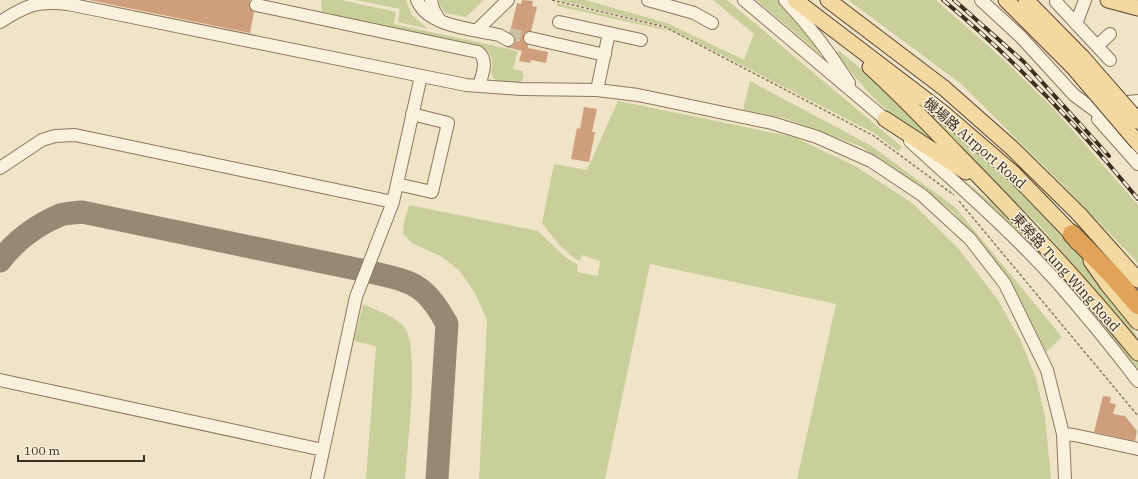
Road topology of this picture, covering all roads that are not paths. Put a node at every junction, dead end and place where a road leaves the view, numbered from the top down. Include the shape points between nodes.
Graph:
1 (417, 0) edge
2 (431, 0) edge
3 (496, 0) edge
4 (508, 0) edge
5 (648, 0) edge
6 (744, 0) edge
7 (785, 0) edge
8 (795, 0) edge
9 (828, 0) edge
10 (980, 0) edge
11 (1006, 0) edge
12 (1026, 0) edge
13 (1085, 0) edge
14 (1108, 0) edge
15 (1056, 2) dead end
16 (256, 5) dead end
17 (1138, 8) edge
18 (813, 15) junction
19 (440, 21) junction
20 (0, 22) edge
21 (559, 22) dead end
22 (712, 23) dead end
23 (1076, 24) junction
24 (472, 29) junction
25 (610, 34) junction
26 (1110, 34) dead end
27 (506, 36) tunnel mouth
28 (641, 40) dead end
29 (529, 41) tunnel mouth
30 (1097, 46) junction
31 (604, 59) junction
32 (1110, 60) dead end
33 (1078, 62) junction
34 (421, 76) junction
35 (479, 86) junction
36 (597, 90) junction
37 (856, 94) junction
38 (1074, 95) junction
39 (1138, 101) edge
40 (1091, 108) junction
41 (1118, 111) junction
42 (412, 114) junction
43 (886, 119) junction
44 (1138, 121) edge
45 (1116, 126) junction
46 (1136, 140) edge
47 (1138, 155) edge
48 (1138, 164) edge
49 (0, 168) edge
50 (397, 184) junction
51 (993, 191) junction
52 (393, 202) junction
53 (1072, 234) junction
54 (1138, 280) edge
55 (1138, 305) edge
56 (1138, 322) edge
57 (1138, 353) edge
58 (0, 380) edge
59 (1138, 381) edge
60 (1063, 434) junction
61 (1138, 449) edge
62 (323, 450) junction
63 (317, 479) edge
64 (1065, 479) edge

1 - 19 street via 426,14
2 - 19 street
3 - 24 street
4 - 24 street
5 - 22 street via 694,13
6 - 37 street
7 - 37 street via 836,62
8 - 18 main road, 機場路 Airport Road
9 - 54 main road, 機場路 Airport Road via 944,88 1013,149 1079,214
10 - 38 street via 1021,37
11 - 33 main road
12 - 33 main road
13 - 23 street
14 - 17 main road
15 - 23 street
16 - 35 street via 478,52 485,60
18 - 51 main road via 901,96
18 - 53 main road, 機場路 Airport Road via 942,112 1012,173
19 - 24 street
20 - 34 street via 29,5 47,2 68,4
21 - 25 street
23 - 30 street
24 - 27 street
25 - 28 street
25 - 31 street
26 - 30 street
29 - 31 street
30 - 32 street
31 - 36 street
33 - 44 main road, bridge
33 - 46 main road, bridge
34 - 35 street
34 - 42 street
35 - 36 street
36 - 60 street via 638,94 787,127 871,161 922,194 970,239 1005,284 1047,370
37 - 43 street
38 - 40 street
38 - 41 street
39 - 41 street via 1128,102
40 - 45 street
40 - 48 street via 1094,115
41 - 45 street
42 - 50 street
42 - 50 street via 448,123 432,192
43 - 51 main road
43 - 59 street via 1025,248 1095,326
45 - 46 street via 1122,134
46 - 47 street
49 - 52 street via 42,140 54,136 75,135
50 - 52 street
51 - 57 main road, 東榮路 Tung Wing Road
52 - 62 street via 356,297
53 - 55 highway, 機場路 Airport Road
53 - 56 main road
58 - 62 street
60 - 61 street
60 - 64 street
62 - 63 street

